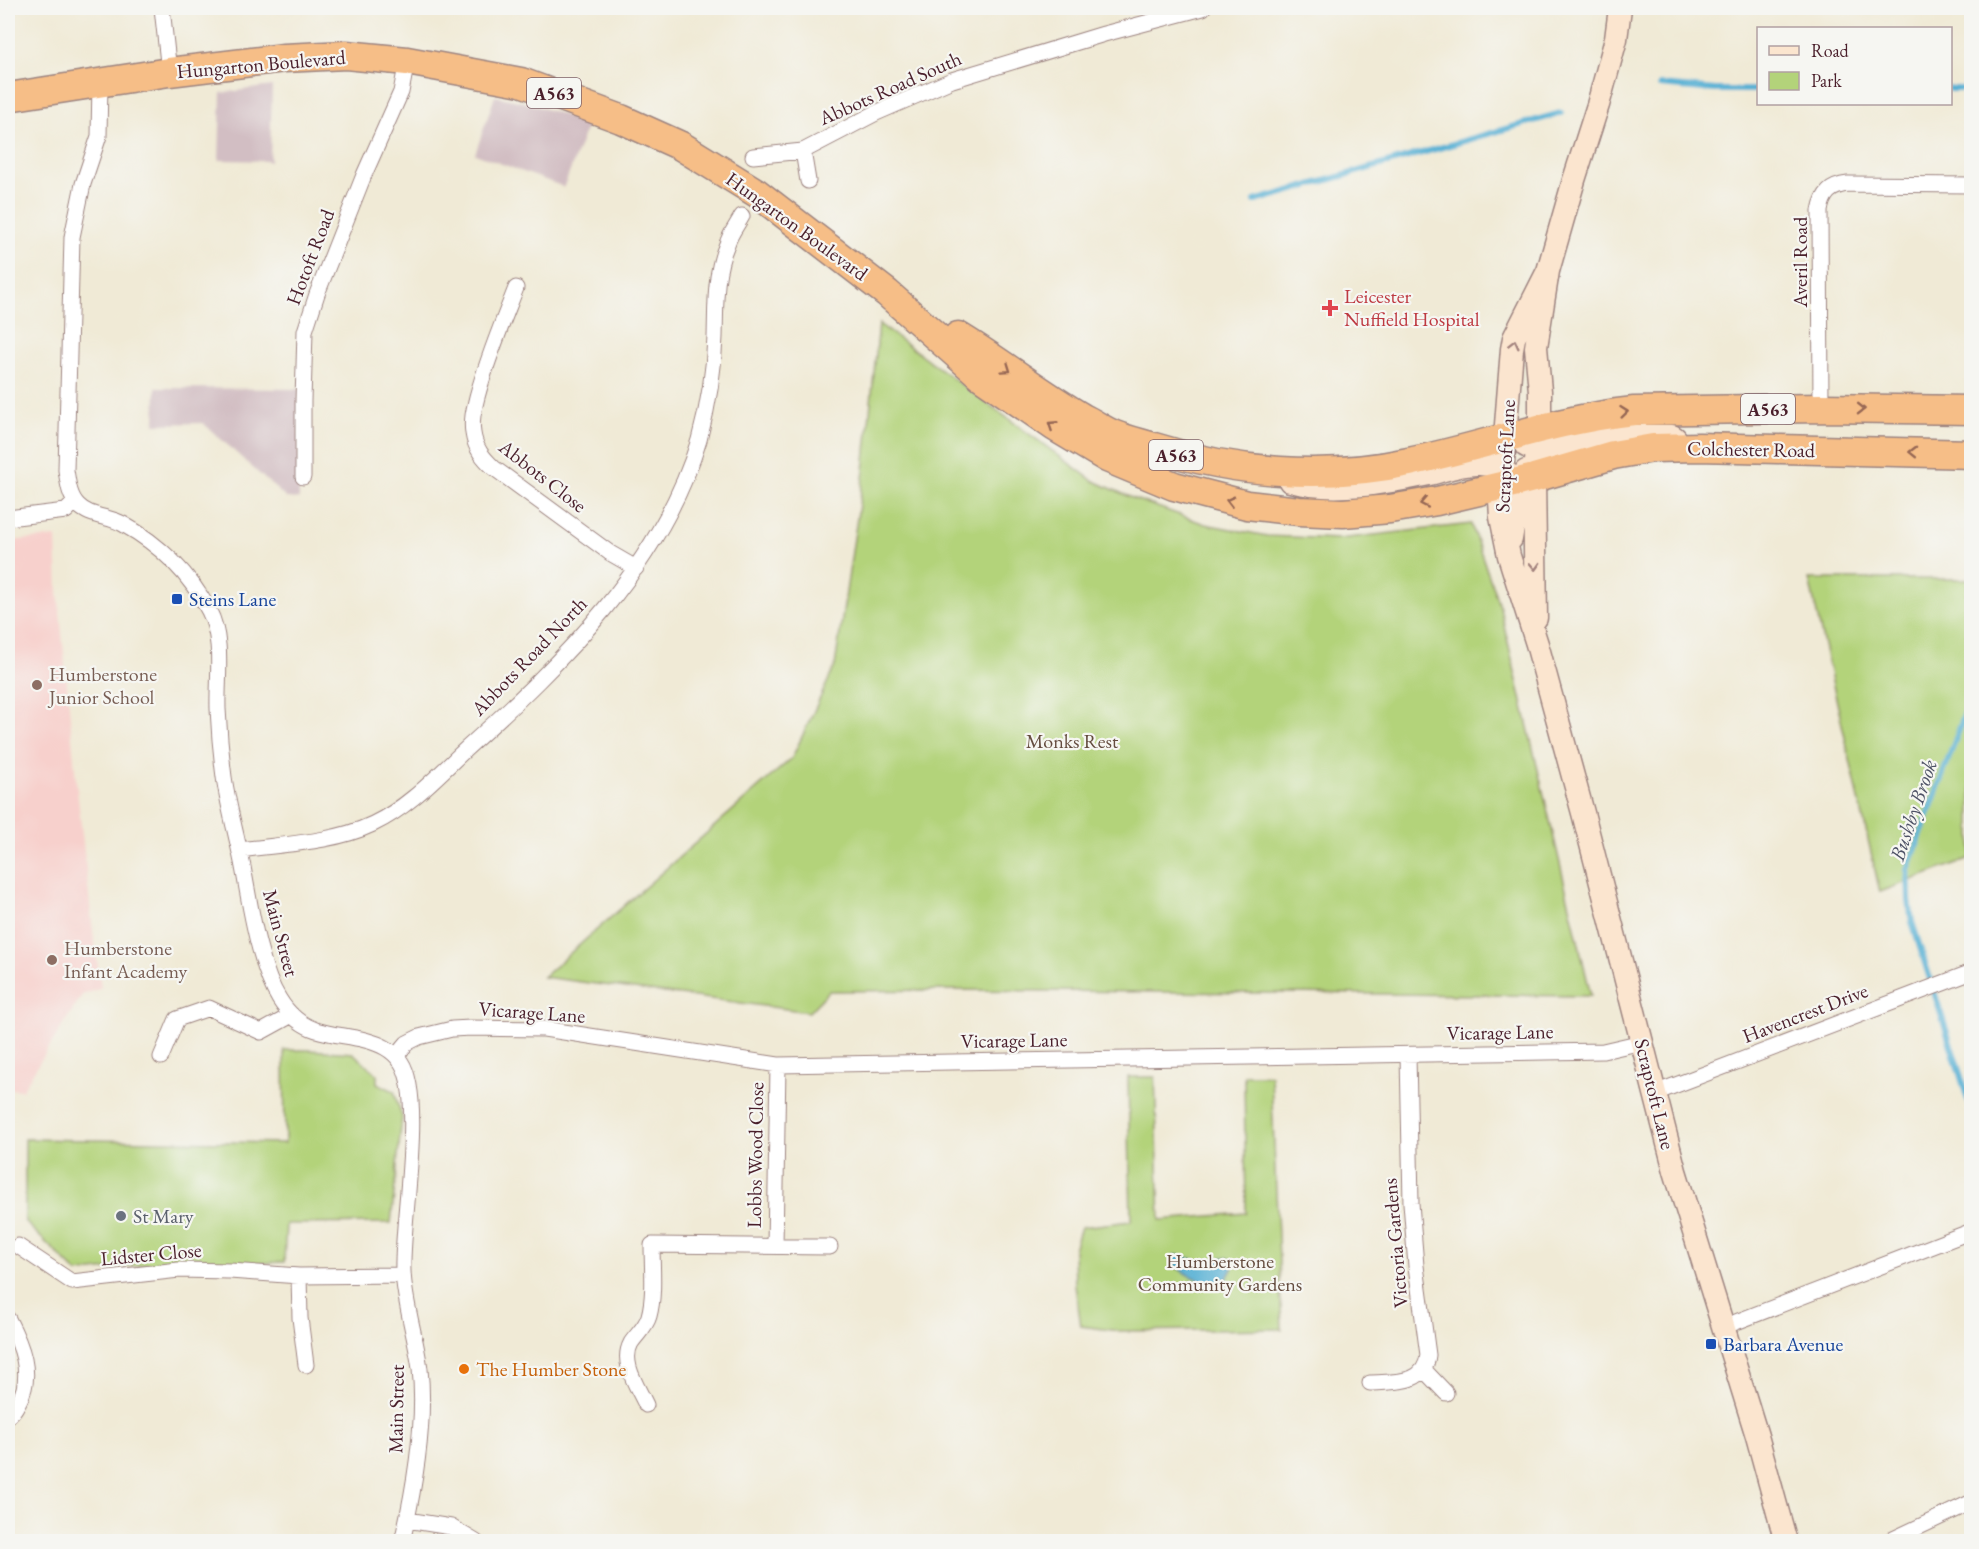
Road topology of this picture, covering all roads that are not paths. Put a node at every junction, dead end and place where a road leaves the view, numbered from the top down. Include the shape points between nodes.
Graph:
1 (162, 8) edge
2 (1203, 8) edge
3 (1620, 8) edge
4 (407, 61) junction
5 (169, 72) junction
6 (100, 83) junction
7 (8, 97) edge
8 (802, 150) junction
9 (753, 156) dead end
10 (808, 181) dead end
11 (1971, 185) edge
12 (742, 216) dead end
13 (1548, 271) junction
14 (516, 288) dead end
15 (887, 293) junction
16 (1821, 408) junction
17 (1971, 410) edge
18 (1971, 454) edge
19 (1520, 462) junction
20 (303, 477) dead end
21 (75, 502) junction
22 (8, 518) edge
23 (636, 568) junction
24 (1537, 644) junction
25 (240, 850) junction
26 (1971, 972) edge
27 (292, 1015) junction
28 (1642, 1042) junction
29 (1408, 1055) junction
30 (161, 1056) dead end
31 (396, 1056) junction
32 (778, 1065) junction
33 (1654, 1093) junction
34 (1971, 1231) edge
35 (18, 1246) dead end
36 (775, 1246) junction
37 (830, 1247) dead end
38 (403, 1275) junction
39 (300, 1276) junction
40 (8, 1319) edge
41 (1723, 1327) junction
42 (306, 1365) dead end
43 (1424, 1370) junction
44 (1370, 1383) dead end
45 (1446, 1393) dead end
46 (646, 1405) dead end
47 (8, 1416) edge
48 (1971, 1502) edge
49 (407, 1520) junction
50 (402, 1542) edge
51 (476, 1542) edge
52 (1786, 1542) edge
53 (1887, 1542) edge

1 - 5 street
2 - 8 street, Abbots Road South via 952,80
3 - 13 street, Scraptoft Lane via 1616,39
4 - 5 highway, Hungarton Boulevard / A563 via 336,55
4 - 15 highway, Hungarton Boulevard / A563 via 521,82 681,146 757,193
4 - 20 street, Hotoft Road via 401,92 364,175 305,331
5 - 6 highway, Hungarton Boulevard / A563
6 - 7 highway, Hungarton Boulevard / A563
6 - 21 street via 99,136 83,184 72,237 66,470
8 - 9 street, Abbots Road South
8 - 10 street
11 - 16 street, Averil Road via 1848,184 1831,188 1825,194 1820,211
12 - 23 street, Abbots Road North via 727,243 719,271 712,372 699,439 665,522
13 - 19 street, Scraptoft Lane via 1536,347 1540,391
19 -> 13 street, Scraptoft Lane via 1507,402 1514,338
14 - 23 street, Abbots Close via 493,345 472,416 476,445 494,468
15 -> 19 highway, Hungarton Boulevard / A563 via 1055,402 1114,435 1191,459 1249,469 1320,472 1380,467 1431,457
19 -> 15 highway, Hungarton Boulevard / A563 via 1390,509 1343,513 1247,505 1174,486 1107,458 1055,427 981,376
16 -> 17 highway, Colchester Road / A563
19 -> 16 highway, Colchester Road / A563 via 1612,413
18 -> 19 highway, Colchester Road / A563 via 1689,447
19 -> 24 street, Scraptoft Lane via 1534,507
19 - 24 street, Scraptoft Lane via 1501,518
21 - 22 street via 66,511
21 - 25 street, Main Street via 84,510 121,522 162,550 194,586 211,614 218,645 224,777
23 - 25 street, Abbots Road North via 583,635 526,694 397,810 350,833
24 - 28 street, Scraptoft Lane
25 - 27 street, Main Street via 260,952 276,995
26 - 33 street, Havencrest Drive
27 - 30 street via 261,1032 208,1008 177,1019
27 - 31 street, Main Street via 318,1031 379,1044
28 - 29 street, Vicarage Lane via 1603,1051
28 - 33 street, Scraptoft Lane
29 - 32 street, Vicarage Lane
29 - 43 street, Victoria Gardens via 1411,1203 1428,1355
31 - 32 street, Vicarage Lane via 407,1043 419,1037 452,1029 544,1029
31 - 38 street, Main Street via 410,1085 410,1170
32 - 36 street, Lobbs Wood Close
33 - 41 street, Scraptoft Lane
34 - 41 street
35 - 39 street, Lidster Close via 72,1282 179,1270
36 - 37 street, Lobbs Wood Close
36 - 46 street, Lobbs Wood Close via 652,1245 649,1317 627,1356
38 - 39 street, Lidster Close
38 - 49 street, Main Street via 420,1371 418,1449
39 - 42 street
40 - 47 street via 25,1361 25,1379 21,1398
41 - 52 street, Scraptoft Lane
43 - 44 street via 1409,1380
43 - 45 street
48 - 53 street
49 - 50 street, Main Street
49 - 51 street via 451,1527

